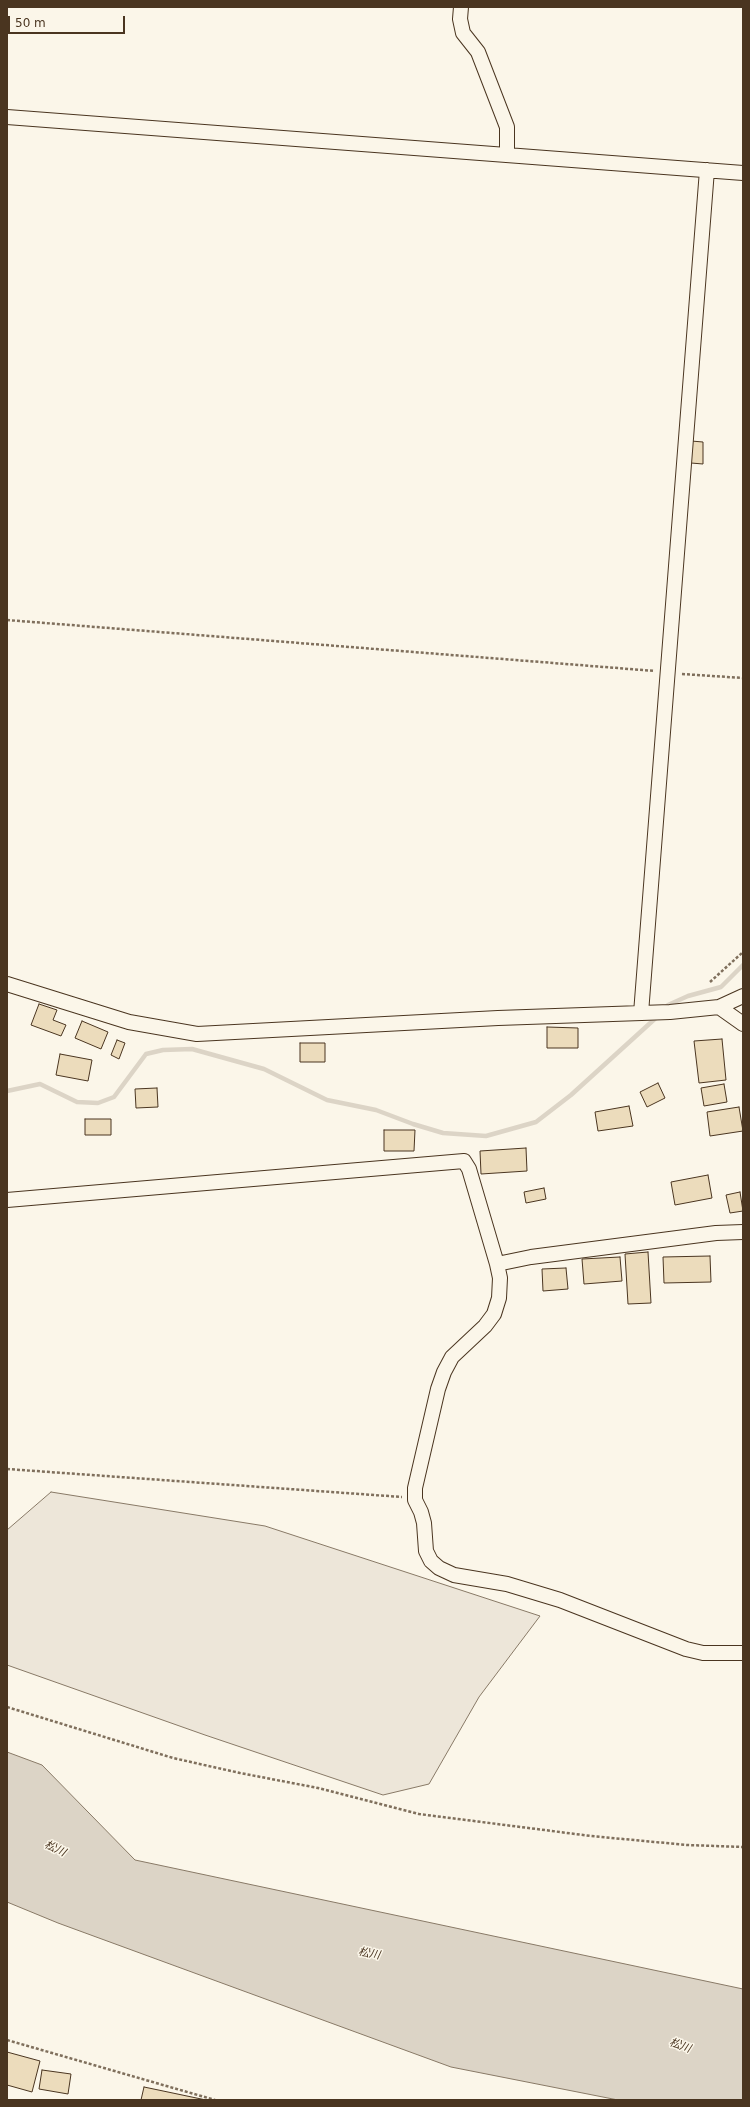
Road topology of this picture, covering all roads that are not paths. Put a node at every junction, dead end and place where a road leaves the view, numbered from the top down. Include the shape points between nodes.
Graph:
1 (461, 7) edge
2 (7, 117) edge
3 (507, 155) junction
4 (706, 170) junction
5 (743, 173) edge
6 (7, 984) edge
7 (743, 996) edge
8 (719, 1007) junction
9 (645, 1013) junction
10 (743, 1024) edge
11 (7, 1200) edge
12 (743, 1232) edge
13 (497, 1264) junction
14 (743, 1653) edge

1 - 3 street via 462,33 478,52 507,127
2 - 3 street
3 - 4 street
4 - 5 street
4 - 9 street via 666,672
6 - 9 street via 129,1022 197,1034
7 - 8 street
8 - 9 street
8 - 10 street
11 - 13 street via 464,1161 469,1169
12 - 13 street via 716,1233 531,1257
13 - 14 street via 500,1278 498,1305 485,1326 452,1357 444,1372 415,1488 415,1498 424,1523 426,1551 431,1561 454,1575 507,1584 560,1600 686,1649 703,1653

